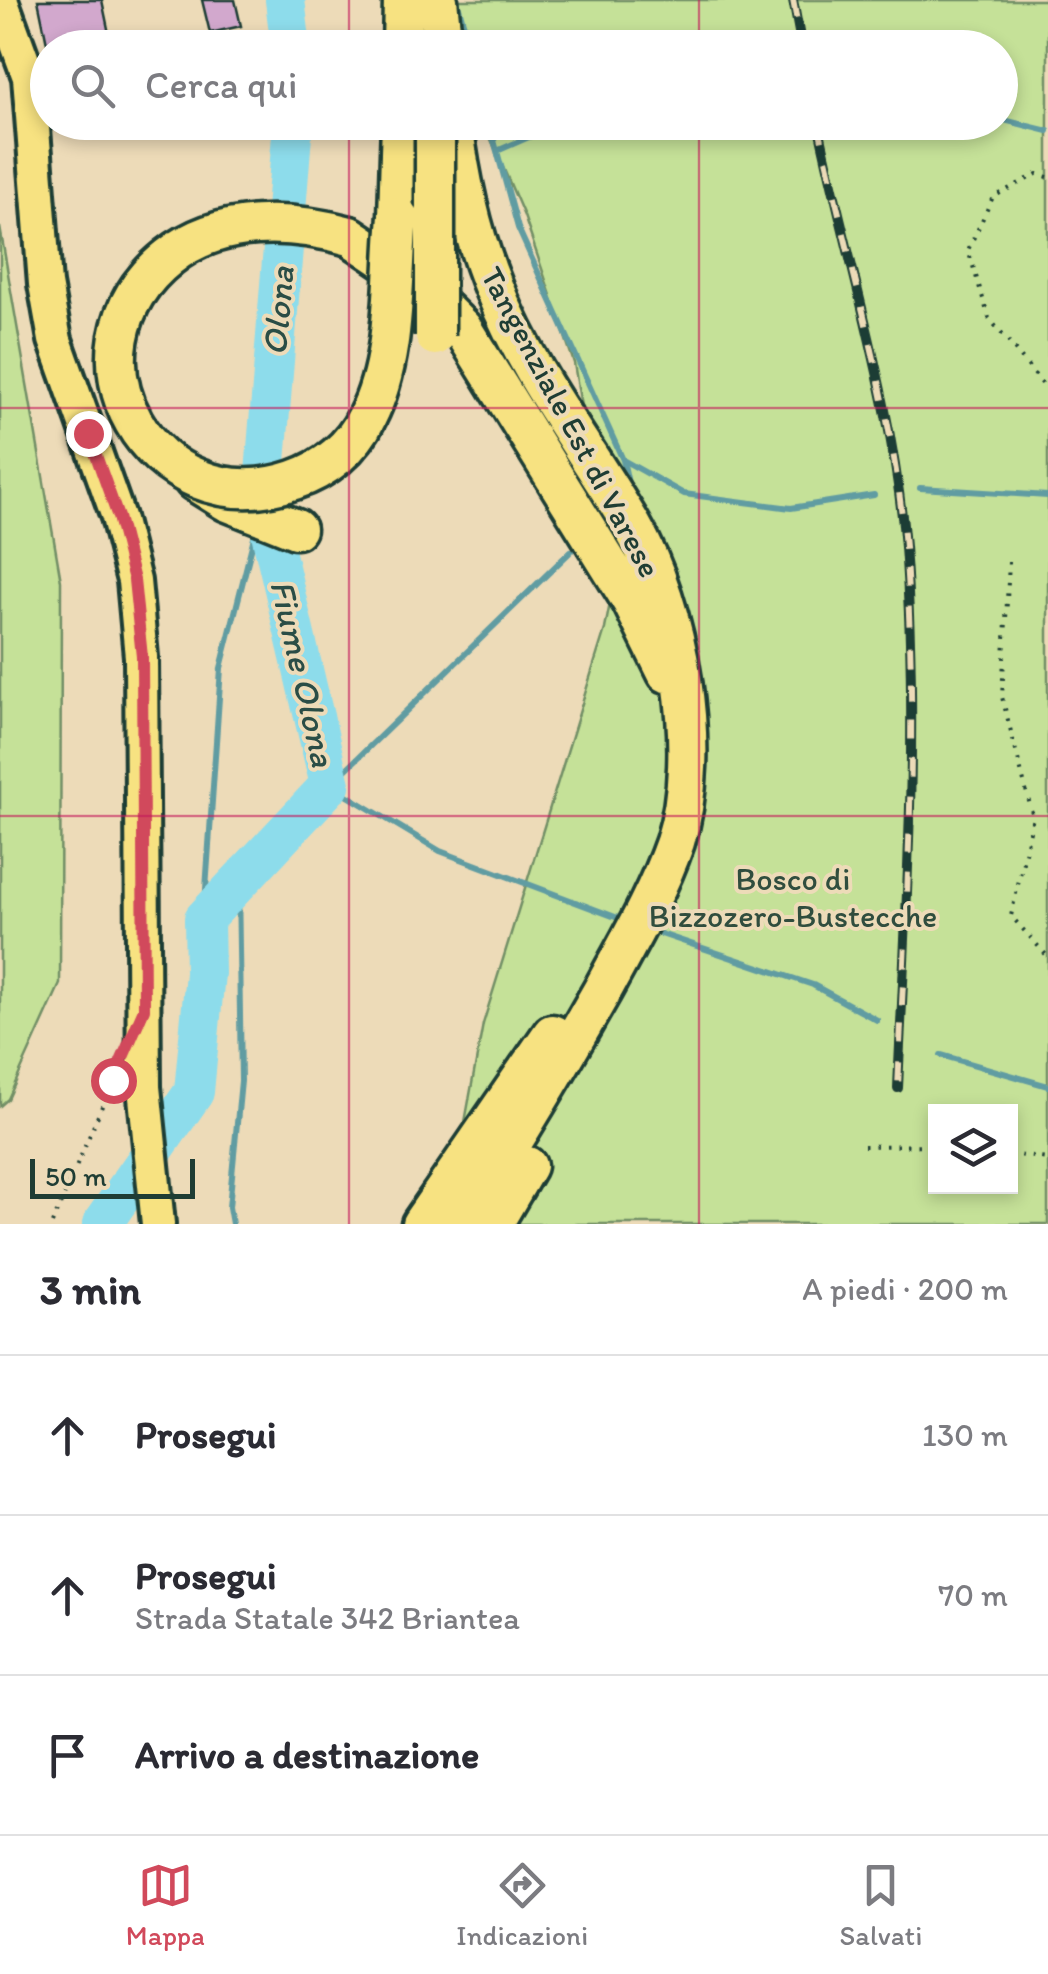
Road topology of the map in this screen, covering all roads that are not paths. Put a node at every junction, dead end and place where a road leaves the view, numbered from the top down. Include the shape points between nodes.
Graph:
1 (1, 0) edge
2 (403, 0) edge
3 (437, 0) edge
4 (402, 30) edge
5 (435, 30) edge
6 (441, 30) edge
7 (30, 101) edge
8 (33, 140) edge
9 (400, 140) edge
10 (435, 140) edge
11 (456, 140) edge
12 (398, 216) junction
13 (434, 336) dead end
14 (396, 400) dead end
15 (184, 474) junction
16 (296, 528) dead end
17 (684, 723) junction
18 (615, 967) junction
19 (158, 1224) edge
20 (421, 1224) edge
21 (460, 1224) edge
22 (493, 1224) edge

1 - 7 main road
2 - 4 highway
3 - 5 highway
3 - 6 highway
8 - 19 main road via 56,340 134,580 142,657 144,1086
9 - 12 highway, Tangenziale Est di Varese
10 - 13 highway, bridge
11 - 17 highway, Tangenziale Est di Varese via 496,294 635,531 673,628
12 - 14 highway, bridge
12 - 15 highway, Tangenziale Est di Varese, bridge via 384,370 354,440 319,468 265,488
15 - 16 highway, bridge via 226,501
15 - 17 highway, Tangenziale Est di Varese, bridge via 144,439 120,385 121,332 148,277 175,252 223,231 287,223 350,236 432,296 482,358 632,602 660,654
17 - 18 highway, Tangenziale Est di Varese via 685,784 676,839
18 - 20 highway via 554,1032
18 - 21 highway, Tangenziale Est di Varese
18 - 22 highway via 567,1096

